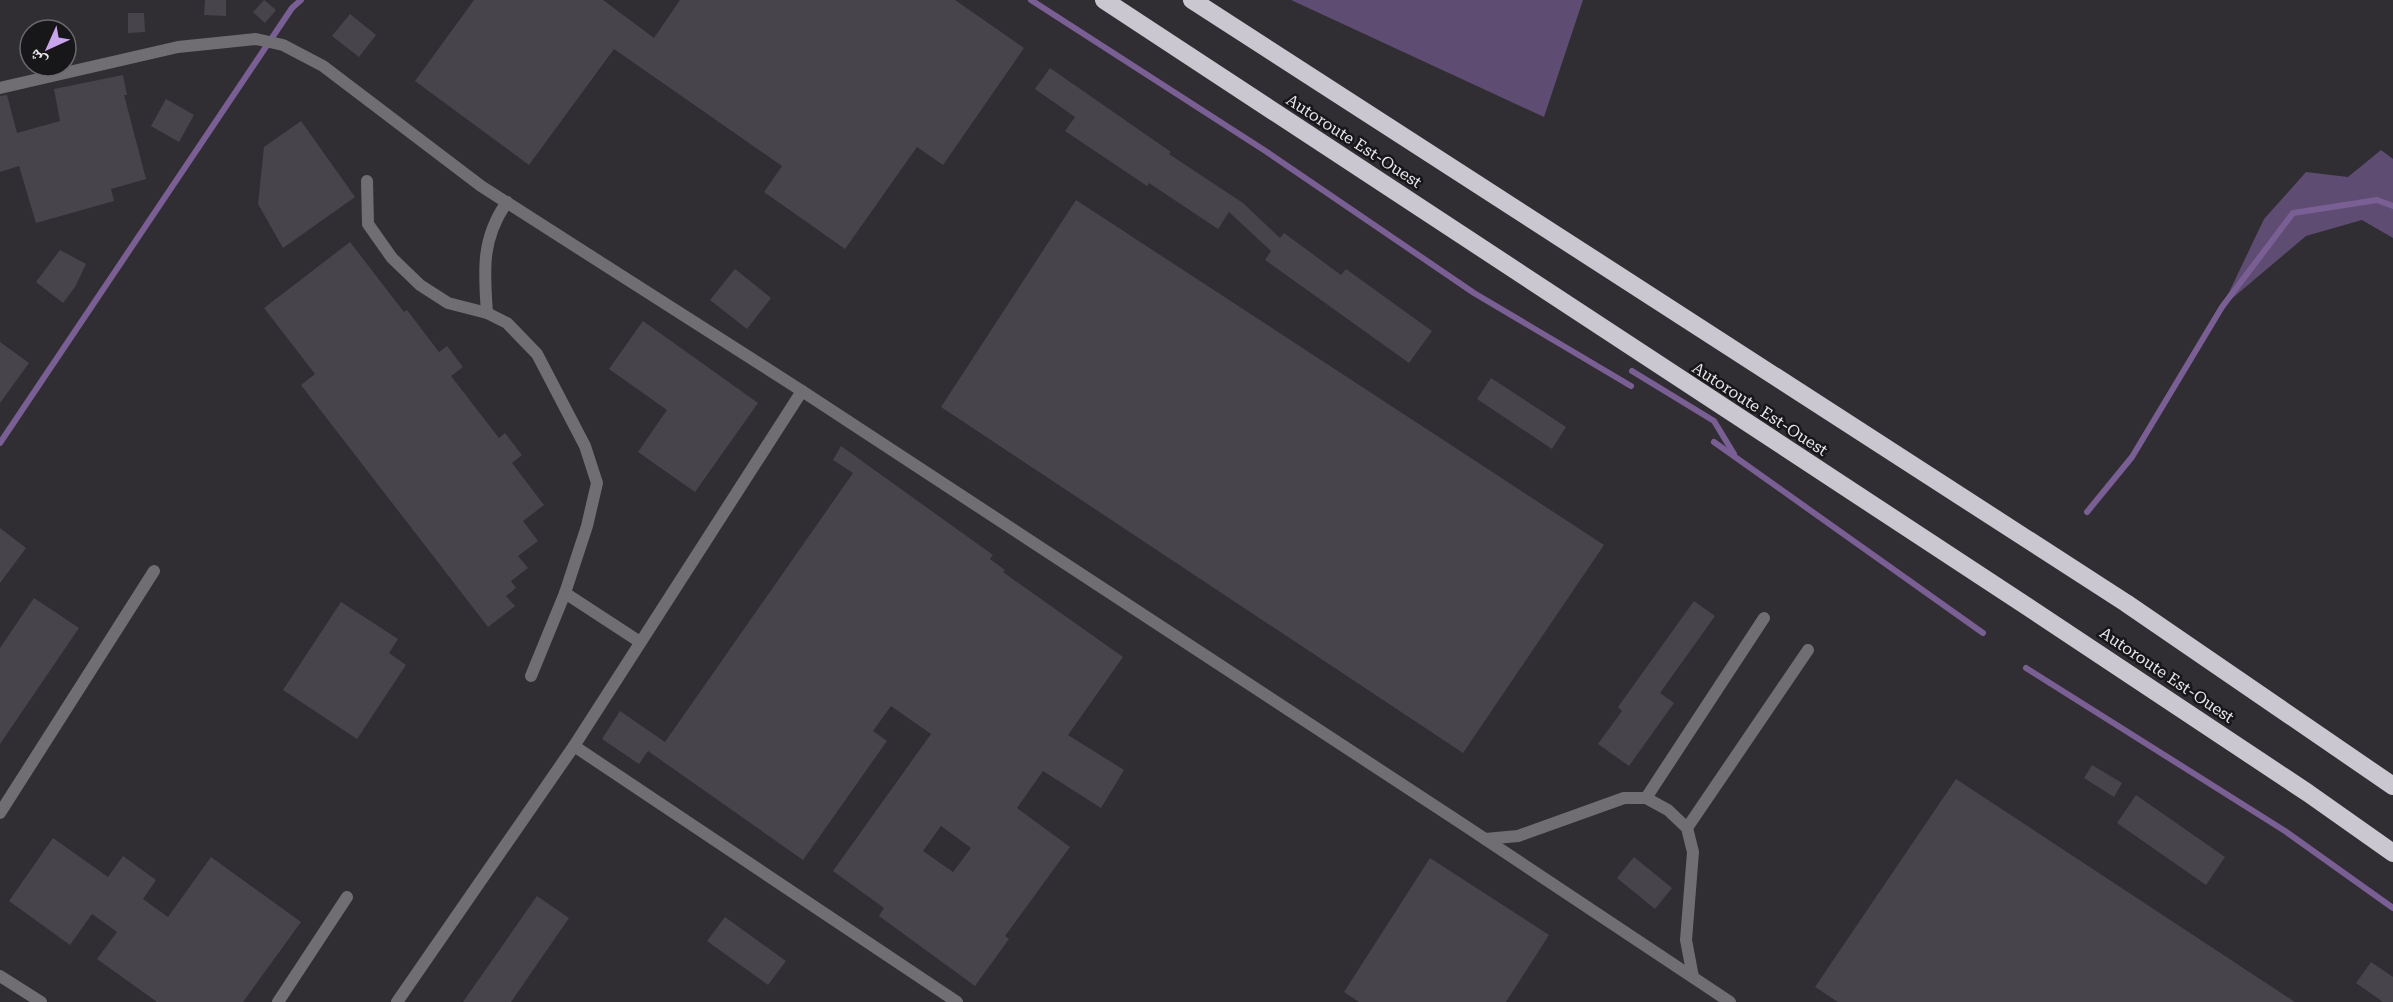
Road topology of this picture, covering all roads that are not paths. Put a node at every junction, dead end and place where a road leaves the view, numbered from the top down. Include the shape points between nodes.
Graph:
1 (1104, 0) edge
2 (1192, 0) edge
3 (0, 88) edge
4 (367, 181) dead end
5 (507, 202) junction
6 (487, 313) junction
7 (802, 391) junction
8 (154, 571) dead end
9 (565, 593) junction
10 (1764, 618) dead end
11 (640, 642) junction
12 (1809, 650) dead end
13 (531, 676) dead end
14 (574, 746) junction
15 (2393, 786) edge
16 (1646, 798) junction
17 (0, 813) edge
18 (1688, 828) junction
19 (1485, 839) junction
20 (2393, 853) edge
21 (347, 897) dead end
22 (0, 976) edge
23 (1693, 977) junction
24 (41, 1002) edge
25 (278, 1002) edge
26 (397, 1002) edge
27 (957, 1002) edge
28 (1730, 1002) edge

1 - 20 highway, Autoroute Est-Ouest via 2038,613
2 - 15 highway, Autoroute Est-Ouest via 2126,603
3 - 5 street via 178,47 256,39 283,45 323,66
4 - 6 street via 368,224 392,258 420,285 448,303
5 - 6 street via 494,220 488,240 484,277
5 - 7 street
6 - 9 street via 507,323 537,354 585,446 597,483
7 - 11 street
7 - 19 street
8 - 17 street
9 - 11 street
9 - 13 street
10 - 16 street
11 - 14 street
12 - 18 street
14 - 26 street
14 - 27 street
16 - 18 street via 1668,810
16 - 19 street via 1624,798 1518,836
18 - 23 street via 1693,852 1686,940
19 - 23 street
21 - 25 street
22 - 24 street
23 - 28 street

